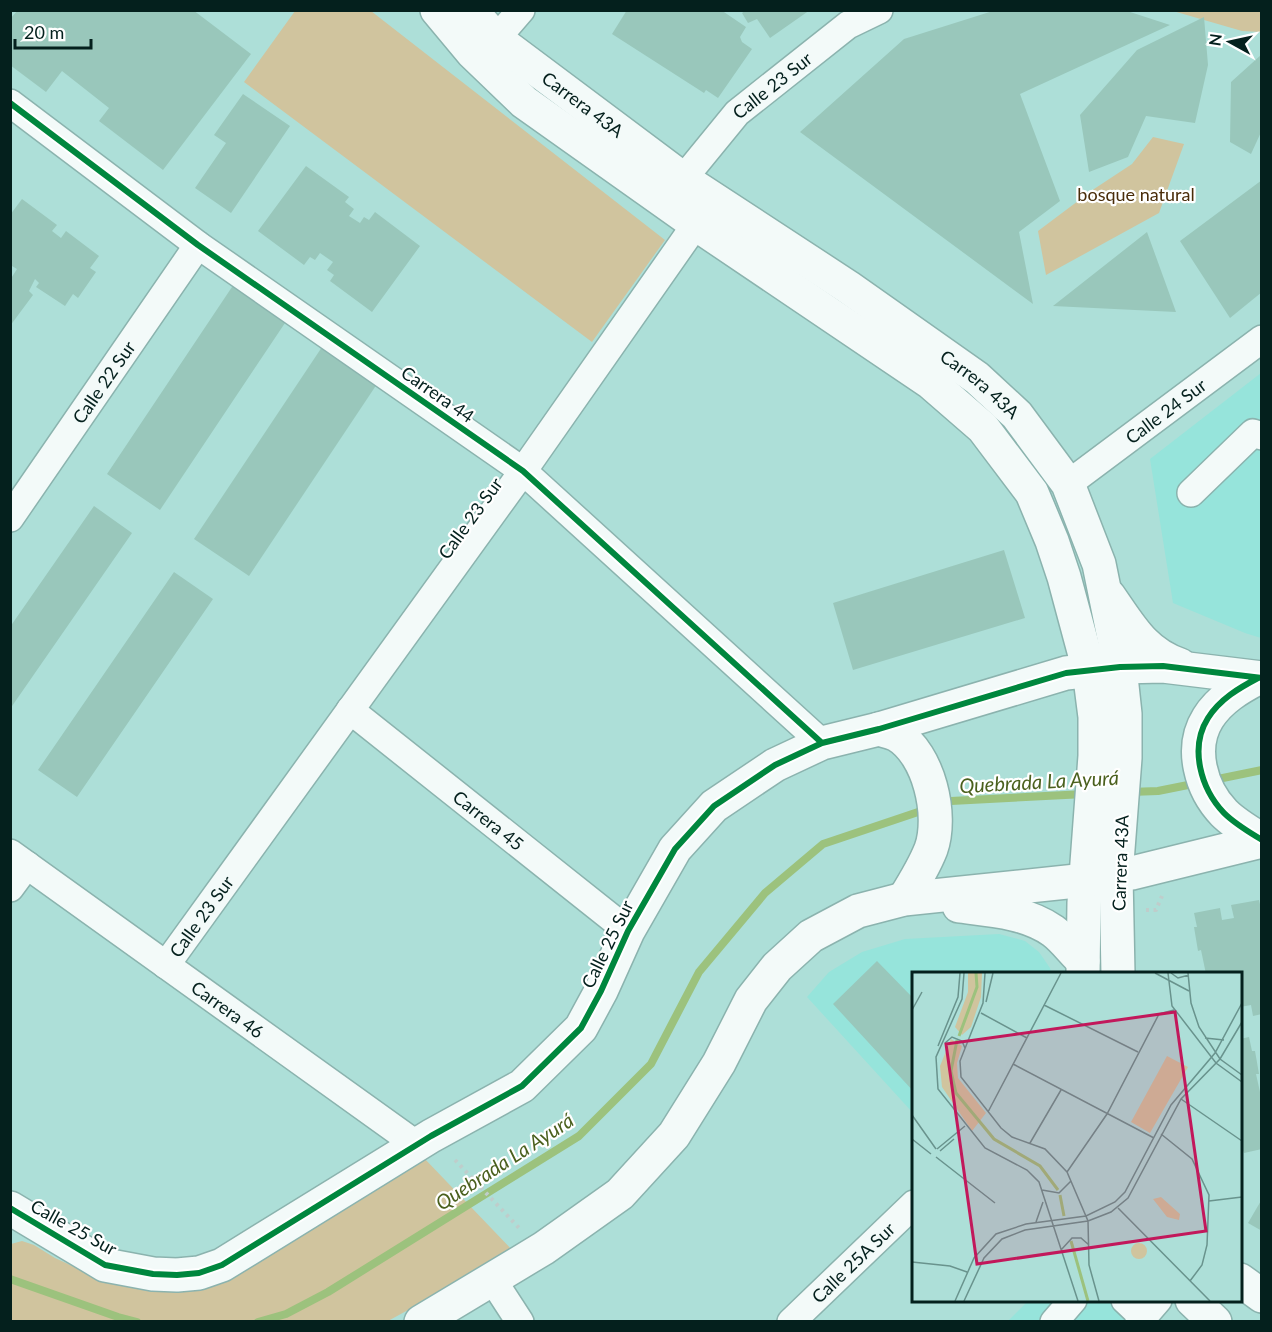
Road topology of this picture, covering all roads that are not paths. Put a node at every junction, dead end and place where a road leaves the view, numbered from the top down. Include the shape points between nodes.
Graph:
1 (437, 10) edge
2 (471, 10) edge
3 (521, 10) edge
4 (879, 10) edge
5 (496, 39) junction
6 (10, 103) edge
7 (683, 179) junction
8 (696, 224) junction
9 (198, 245) junction
10 (1262, 339) edge
11 (1262, 436) edge
12 (523, 471) junction
13 (1068, 484) junction
14 (1191, 493) dead end
15 (10, 518) edge
16 (1104, 588) junction
17 (1104, 668) junction
18 (1190, 669) junction
19 (1260, 678) edge
20 (350, 710) junction
21 (879, 729) junction
22 (822, 743) junction
23 (1262, 840) edge
24 (19, 859) edge
25 (1158, 866) junction
26 (1101, 877) junction
27 (10, 888) edge
28 (904, 899) junction
29 (627, 931) junction
30 (166, 965) junction
31 (1083, 968) edge
32 (1118, 972) edge
33 (1119, 972) edge
34 (417, 1145) junction
35 (912, 1206) edge
36 (19, 1220) edge
37 (1242, 1281) edge
38 (486, 1283) junction
39 (1262, 1296) edge
40 (1071, 1302) edge
41 (1194, 1302) edge
42 (421, 1322) edge
43 (501, 1322) edge
44 (520, 1322) edge
45 (791, 1322) edge
46 (1054, 1322) edge
47 (1215, 1322) edge

1 - 8 main road, Carrera 43A via 472,52 524,102
2 - 5 main road, Carrera 43A
3 - 5 street
4 - 7 street, Calle 23 Sur via 848,25 737,112
5 - 7 main road, Carrera 43A
6 - 9 street, Carrera 44
7 - 13 main road, Carrera 43A via 848,287 977,378 1017,416
8 - 12 street, Calle 23 Sur
8 - 17 main road, Carrera 43A via 930,382 983,428 1032,493
9 - 12 street, Carrera 44
9 - 15 street, Calle 22 Sur
10 - 13 street, Calle 24 Sur
11 - 14 street via 1253,433
12 - 20 street, Calle 23 Sur
12 - 22 street, Carrera 44
13 - 16 main road, Carrera 43A via 1099,564
16 - 17 main road, Carrera 43A
16 - 18 main road via 1150,650
17 - 18 main road, Calle 25 Sur
17 - 21 main road, Calle 25 Sur via 1066,673
17 - 26 main road, Carrera 43A via 1095,717 1110,757
18 - 19 main road, Calle 25 Sur
19 - 23 main road via 1238,688 1207,720 1199,744 1199,769 1208,792 1223,812
20 - 29 street, Carrera 45
20 - 30 street, Calle 23 Sur
21 - 22 main road, Calle 25 Sur
21 - 28 main road via 896,734 910,746 930,784 935,808 931,847
22 - 29 main road, Calle 25 Sur via 774,765 714,806 675,849
23 - 25 main road
24 - 27 street
24 - 30 street, Carrera 46
25 - 26 main road
25 - 33 main road via 1132,920
26 - 28 main road
26 - 31 main road, Carrera 43A
26 - 32 main road, Carrera 43A
28 - 31 main road via 1005,912 1033,920 1054,932
28 - 38 main road via 858,911 811,936 751,1000 719,1063 674,1135 628,1186 544,1248
29 - 34 main road, Calle 25 Sur via 581,1028 522,1086
30 - 34 street, Carrera 46
34 - 36 main road, Calle 25 Sur via 222,1265 199,1273 153,1275 105,1265
35 - 45 street, Calle 25A Sur
37 - 39 main road
38 - 42 main road
38 - 43 street
38 - 44 street
40 - 46 street
41 - 47 main road

